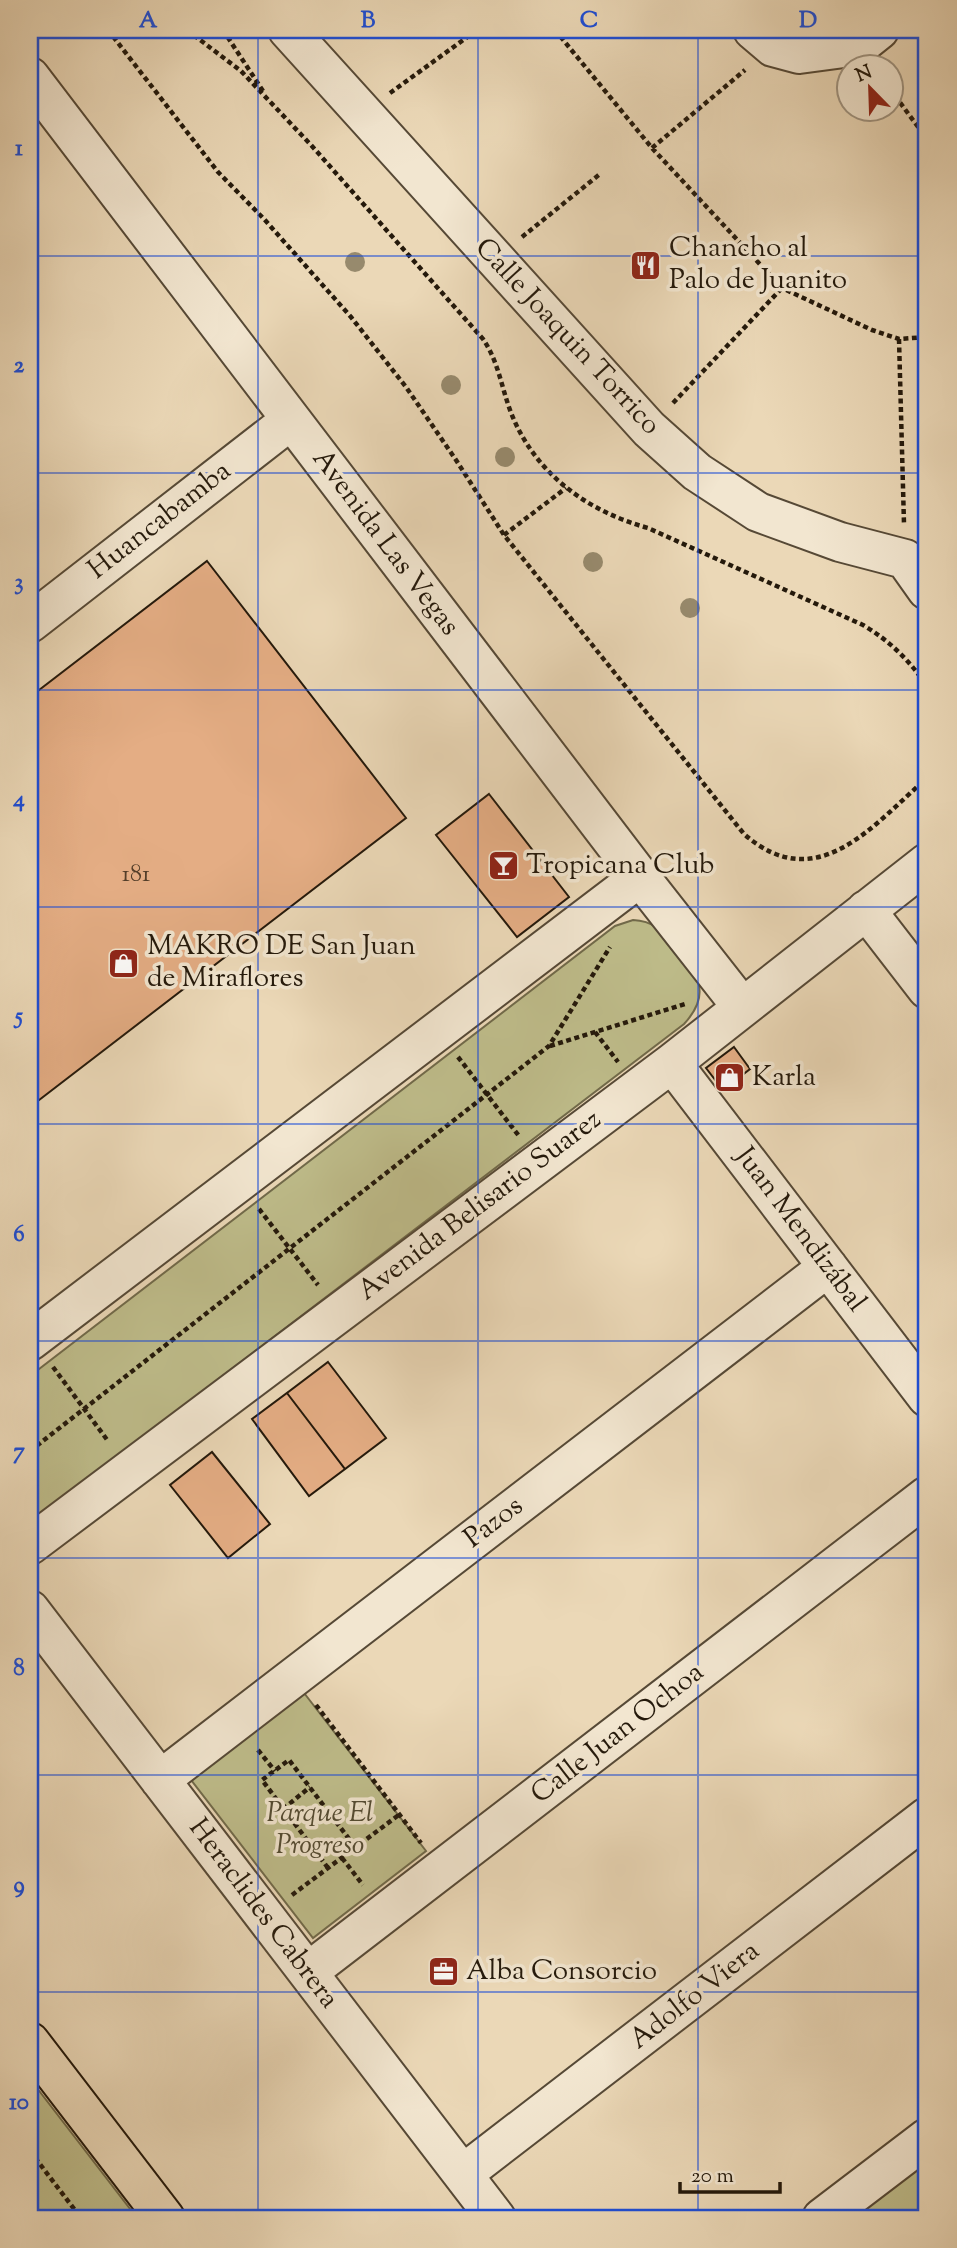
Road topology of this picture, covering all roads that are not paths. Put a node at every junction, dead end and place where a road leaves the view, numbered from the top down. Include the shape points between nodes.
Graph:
1 (288, 30) edge
2 (879, 30) edge
3 (763, 38) edge
4 (30, 77) edge
5 (291, 420) junction
6 (916, 550) edge
7 (927, 590) edge
8 (30, 623) edge
9 (927, 863) edge
10 (640, 877) junction
11 (866, 910) junction
12 (927, 989) edge
13 (742, 1007) junction
14 (672, 1063) junction
15 (828, 1267) junction
16 (40, 1352) edge
17 (927, 1397) edge
18 (927, 1496) edge
19 (30, 1545) edge
20 (30, 1610) edge
21 (160, 1780) junction
22 (927, 1817) edge
23 (308, 1972) junction
24 (30, 2042) edge
25 (927, 2138) edge
26 (463, 2174) junction
27 (165, 2218) edge
28 (496, 2218) edge
29 (822, 2218) edge

1 - 6 street, Calle Joaquin Torrico via 649,429 697,472 758,512 840,542
2 - 3 street via 859,46 799,54
4 - 5 street, Avenida Las Vegas
5 - 8 street, Huancabamba
5 - 10 street, Avenida Las Vegas
6 - 7 street
9 - 11 street, Avenida Belisario Suarez
10 - 13 street, Avenida Las Vegas
10 - 16 street
11 - 12 street
11 - 13 street, Avenida Belisario Suarez
13 - 14 street, Avenida Belisario Suarez
14 - 15 street, Juan Mendizábal
14 - 19 street, Avenida Belisario Suarez
15 - 17 street, Juan Mendizábal
15 - 21 street, Pazos
18 - 23 street, Calle Juan Ochoa
20 - 21 street, Heraclides Cabrera
21 - 23 street, Heraclides Cabrera
22 - 26 street, Adolfo Viera
23 - 26 street, Heraclides Cabrera
24 - 27 main road
25 - 29 street
26 - 28 street, Heraclides Cabrera

